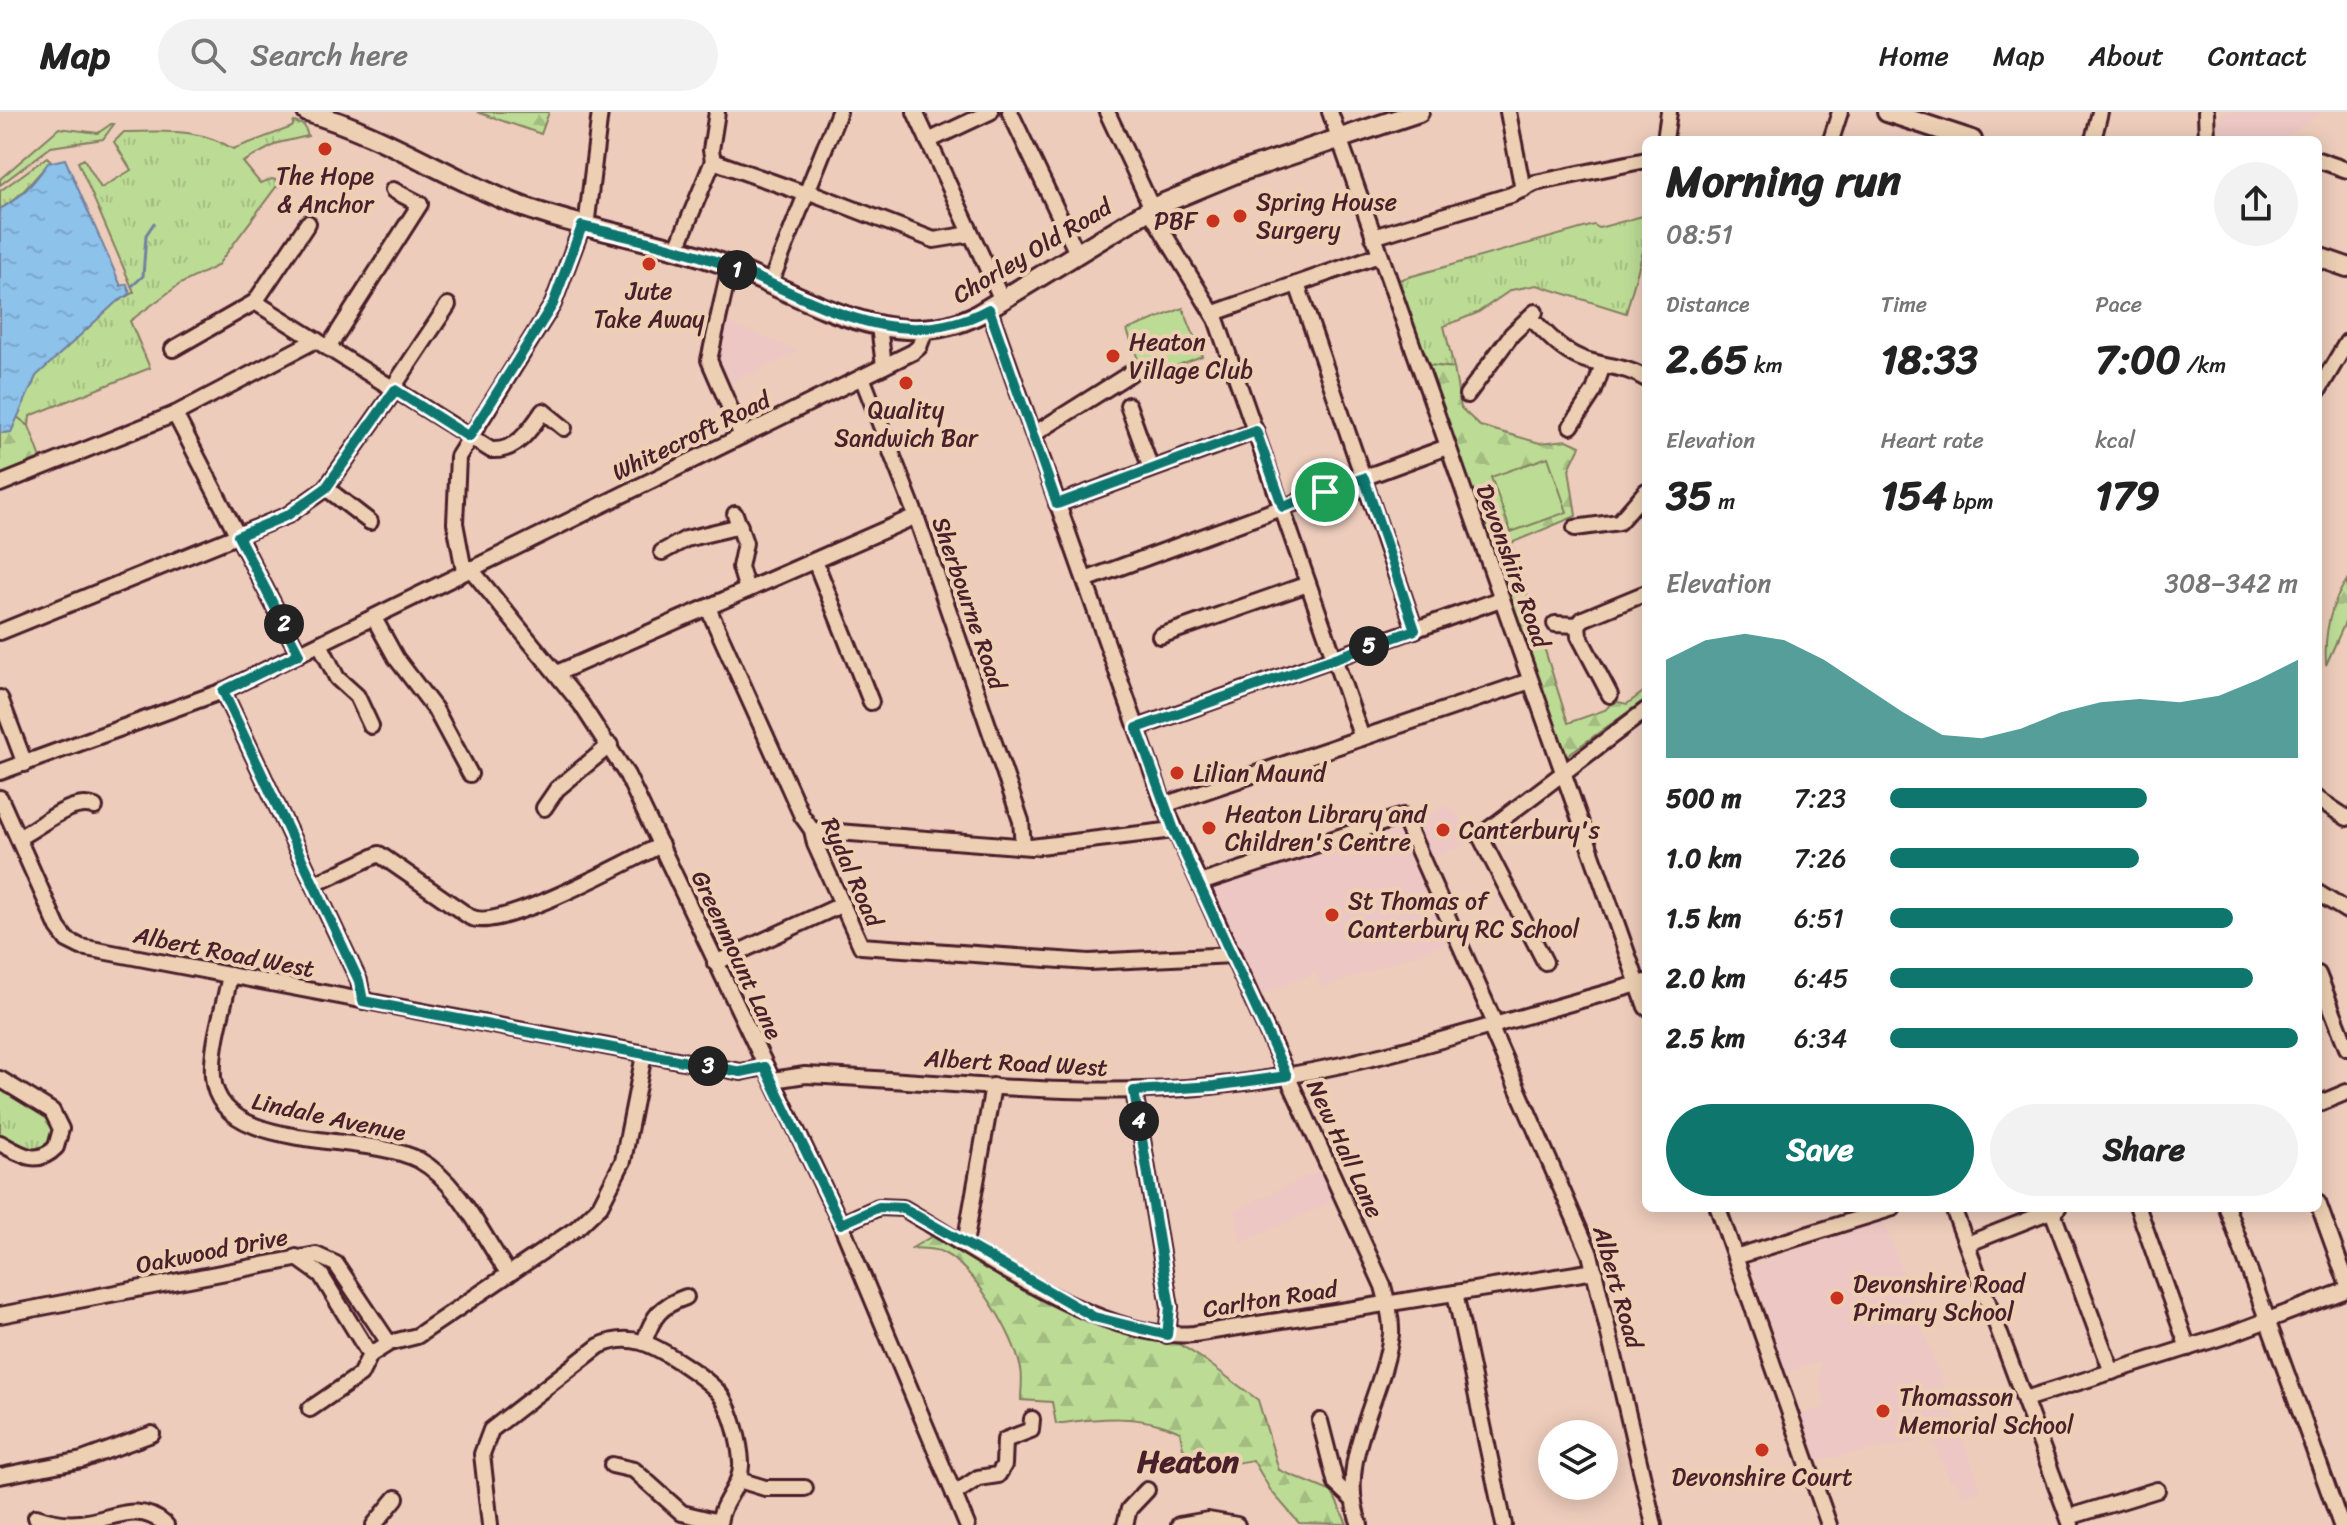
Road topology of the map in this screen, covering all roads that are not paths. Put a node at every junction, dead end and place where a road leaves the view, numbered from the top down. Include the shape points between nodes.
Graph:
1 (600, 112) edge
2 (717, 112) edge
3 (839, 112) edge
4 (915, 112) edge
5 (990, 112) edge
6 (1010, 112) edge
7 (1125, 112) edge
8 (1330, 112) edge
9 (1419, 112) edge
10 (1508, 112) edge
11 (1669, 112) edge
12 (1840, 112) edge
13 (1887, 112) edge
14 (2100, 112) edge
15 (2206, 112) edge
16 (328, 115) edge
17 (1109, 115) edge
18 (1929, 119) edge
19 (1666, 136) edge
20 (1832, 136) edge
21 (1964, 136) edge
22 (2094, 136) edge
23 (2207, 136) edge
24 (1338, 139) junction
25 (928, 141) junction
26 (713, 161) junction
27 (1642, 161) edge
28 (2322, 161) edge
29 (2347, 170) edge
30 (393, 190) dead end
31 (1523, 190) junction
32 (807, 192) junction
33 (1150, 208) junction
34 (584, 226) junction
35 (322, 231) dead end
36 (971, 234) junction
37 (1373, 237) junction
38 (677, 248) junction
39 (1077, 253) junction
40 (1379, 255) junction
41 (2322, 258) edge
42 (730, 266) junction
43 (2347, 267) edge
44 (770, 284) junction
45 (1297, 284) junction
46 (255, 302) junction
47 (995, 304) junction
48 (448, 305) dead end
49 (1214, 313) junction
50 (879, 326) junction
51 (925, 331) junction
52 (180, 342) dead end
53 (2347, 342) edge
54 (322, 344) junction
55 (1603, 365) junction
56 (884, 366) junction
57 (1131, 373) dead end
58 (862, 377) junction
59 (1642, 377) edge
60 (2322, 384) edge
61 (394, 390) junction
62 (1467, 395) dead end
63 (1136, 409) dead end
64 (175, 414) junction
65 (1571, 426) dead end
66 (564, 428) dead end
67 (1256, 431) junction
68 (1034, 434) junction
69 (742, 436) junction
70 (469, 437) junction
71 (1447, 447) junction
72 (1151, 469) junction
73 (1364, 478) junction
74 (0, 484) edge
75 (326, 488) junction
76 (1642, 502) edge
77 (1057, 504) junction
78 (1283, 507) junction
79 (1585, 510) dead end
80 (916, 516) junction
81 (370, 522) dead end
82 (238, 536) junction
83 (661, 554) dead end
84 (815, 561) junction
85 (467, 569) junction
86 (1085, 580) junction
87 (1308, 584) junction
88 (747, 590) junction
89 (1642, 595) edge
90 (1501, 599) junction
91 (708, 608) junction
92 (374, 618) junction
93 (1555, 624) dead end
94 (1578, 625) junction
95 (1415, 630) junction
96 (0, 632) edge
97 (1160, 636) dead end
98 (320, 644) junction
99 (299, 654) junction
100 (1334, 659) junction
101 (557, 673) junction
102 (1530, 681) junction
103 (223, 691) junction
104 (0, 698) edge
105 (1611, 698) dead end
106 (871, 702) dead end
107 (1642, 713) edge
108 (352, 723) dead end
109 (1137, 728) junction
110 (1362, 738) junction
111 (610, 745) junction
112 (25, 764) junction
113 (0, 772) edge
114 (1563, 773) junction
115 (470, 774) dead end
116 (0, 798) edge
117 (2322, 802) edge
118 (1164, 805) junction
119 (95, 807) dead end
120 (544, 808) dead end
121 (2347, 818) edge
122 (812, 830) junction
123 (1174, 830) junction
124 (18, 838) junction
125 (661, 845) junction
126 (1023, 846) junction
127 (1200, 883) junction
128 (315, 884) junction
129 (2322, 895) edge
130 (841, 905) junction
131 (2347, 911) edge
132 (1233, 955) junction
133 (1545, 962) dead end
134 (715, 963) junction
135 (230, 975) junction
136 (1642, 983) edge
137 (2322, 984) edge
138 (363, 1001) junction
139 (1494, 1027) junction
140 (2347, 1048) edge
141 (644, 1055) junction
142 (769, 1074) junction
143 (1287, 1076) junction
144 (0, 1079) edge
145 (993, 1086) junction
146 (1134, 1091) junction
147 (2347, 1092) edge
148 (2322, 1102) edge
149 (0, 1143) edge
150 (1719, 1212) edge
151 (1955, 1212) edge
152 (2047, 1212) edge
153 (2055, 1212) edge
154 (2139, 1212) edge
155 (2228, 1212) edge
156 (2321, 1212) edge
157 (1847, 1215) edge
158 (841, 1224) junction
159 (965, 1244) junction
160 (1967, 1244) junction
161 (296, 1257) junction
162 (1735, 1257) junction
163 (1595, 1271) junction
164 (509, 1274) junction
165 (2347, 1283) edge
166 (2347, 1290) edge
167 (1455, 1293) junction
168 (686, 1297) dead end
169 (1388, 1303) junction
170 (0, 1315) edge
171 (2268, 1320) junction
172 (1167, 1335) junction
173 (644, 1342) junction
174 (389, 1343) junction
175 (2188, 1348) junction
176 (370, 1355) junction
177 (2112, 1372) junction
178 (2025, 1399) junction
179 (310, 1410) dead end
180 (1032, 1419) dead end
181 (1320, 1421) dead end
182 (152, 1434) dead end
183 (612, 1465) dead end
184 (0, 1476) edge
185 (739, 1480) junction
186 (805, 1488) dead end
187 (2157, 1490) dead end
188 (954, 1494) junction
189 (1137, 1494) dead end
190 (396, 1498) dead end
191 (1352, 1499) junction
192 (36, 1517) dead end
193 (374, 1519) edge
194 (2070, 1521) edge
195 (719, 1523) edge
196 (1240, 1523) edge
197 (54, 1524) edge
198 (166, 1525) edge
199 (490, 1525) edge
200 (967, 1525) edge
201 (1125, 1525) edge
202 (1179, 1525) edge
203 (1360, 1525) edge
204 (1504, 1525) edge
205 (1654, 1525) edge
206 (1829, 1525) edge
207 (2341, 1525) edge

1 - 34 street
2 - 26 street
3 - 32 street
4 - 25 street, New Hall Lane
5 - 25 street
6 - 39 street
7 - 17 street
8 - 24 street, Devonshire Road
9 - 24 main road, Chorley Old Road
10 - 31 street
11 - 19 street
12 - 20 street
13 - 18 main road
14 - 22 street
15 - 23 street
16 - 34 main road, Chorley Old Road via 489,193
17 - 33 street
18 - 21 main road
24 - 33 main road, Chorley Old Road
24 - 37 street, Devonshire Road
25 - 36 street, New Hall Lane
26 - 32 street
26 - 38 street
27 - 31 street via 1541,181
28 - 29 street
30 - 54 street via 420,204
31 - 37 street
32 - 36 street via 934,240
32 - 44 street
33 - 39 main road, Chorley Old Road
33 - 49 street
34 - 38 main road, Chorley Old Road
34 - 70 street via 553,304
35 - 46 street via 305,221
36 - 47 street, New Hall Lane
37 - 40 street, Devonshire Road
38 - 42 main road, Chorley Old Road
39 - 47 main road, Chorley Old Road
40 - 45 street
40 - 71 street, Devonshire Road
41 - 43 main road
42 - 44 main road, Chorley Old Road
42 - 69 street via 709,360
44 - 50 main road, Chorley Old Road
45 - 49 street
45 - 73 street
46 - 52 street
46 - 54 street
47 - 51 main road, Chorley Old Road via 953,325
47 - 68 street, New Hall Lane
48 - 61 street
49 - 67 street
50 - 51 main road, Chorley Old Road
50 - 56 street
51 - 56 street, Whitecroft Road via 917,350
53 - 60 street
54 - 61 street
54 - 64 street
55 - 59 street
55 - 62 street via 1561,347 1534,314 1512,334 1480,385
55 - 65 street via 1594,391 1575,409
56 - 58 street, Whitecroft Road
57 - 68 street
58 - 69 street, Whitecroft Road
58 - 80 street, Sherbourne Road
61 - 70 street
61 - 75 street
63 - 72 street
64 - 74 street
64 - 82 street
66 - 70 street via 543,411 524,438 497,451
67 - 72 street
67 - 78 street
68 - 77 street, New Hall Lane
69 - 85 street, Whitecroft Road
70 - 85 street via 458,457 455,481 457,546
71 - 73 street
71 - 90 street, Devonshire Road
72 - 77 street
73 - 78 street
73 - 95 street
75 - 81 street
75 - 82 street via 288,515
76 - 79 street via 1619,522 1580,528
77 - 86 street, New Hall Lane
78 - 86 street
78 - 87 street
80 - 84 street
80 - 126 street, Sherbourne Road via 1021,821
82 - 96 street
82 - 99 street
83 - 88 street via 737,520 745,543 740,567
84 - 88 street
84 - 106 street
85 - 92 street, Whitecroft Road
85 - 101 street, Greenmount Lane
86 - 109 street, New Hall Lane
87 - 97 street
87 - 100 street
88 - 91 street
89 - 94 street
90 - 95 street
90 - 102 street, Devonshire Road
91 - 101 street
91 - 122 street, Rydal Road
92 - 98 street, Whitecroft Road
92 - 115 street via 435,709
93 - 94 street
94 - 105 street
95 - 100 street
98 - 99 street, Whitecroft Road
98 - 108 street via 369,721
99 - 103 street, Whitecroft Road
100 - 109 street
100 - 110 street
101 - 111 street, Greenmount Lane
102 - 110 street
102 - 114 street, Devonshire Road
103 - 112 street, Whitecroft Road
103 - 128 street
104 - 112 street
107 - 114 street
109 - 118 street, New Hall Lane
110 - 118 street
111 - 120 street via 557,789
111 - 125 street, Greenmount Lane
112 - 113 street, Whitecroft Road
114 - 133 street via 1480,836
114 - 136 street, Devonshire Road
116 - 124 street, Albert Road West
117 - 121 street
118 - 123 street, New Hall Lane
119 - 124 street via 80,804 61,820
122 - 126 street
122 - 130 street, Rydal Road
123 - 126 street
123 - 127 street, New Hall Lane
124 - 135 street, Albert Road West via 58,928 73,945
125 - 128 street via 551,898 486,922 470,917 379,854
125 - 134 street, Greenmount Lane
127 - 132 street, New Hall Lane
127 - 139 street, Albert Road via 1403,816
128 - 138 street
129 - 131 street
130 - 132 street, Rydal Road via 859,943 869,949 1089,962
130 - 134 street
132 - 143 street, New Hall Lane
134 - 142 street, Greenmount Lane
135 - 138 street, Albert Road West
135 - 164 street, Lindale Avenue via 213,1075 217,1096 229,1113 255,1127 380,1147 417,1159 444,1179
136 - 139 street, Albert Road West
137 - 140 street
138 - 141 street, Albert Road West
139 - 143 street, Albert Road West
139 - 163 street, Albert Road
141 - 142 street, Albert Road West
141 - 164 street via 623,1161 606,1196 586,1221
142 - 145 street, Albert Road West
142 - 158 street, Greenmount Lane
143 - 146 street, Albert Road West
143 - 169 street, New Hall Lane
144 - 149 street via 52,1111 61,1129 56,1147 39,1158 24,1157
145 - 146 street, Albert Road West
145 - 159 street
146 - 172 street via 1170,1307
147 - 148 street
150 - 162 street
151 - 160 street
152 - 160 street
153 - 177 street
154 - 175 street
155 - 171 street
156 - 165 street
157 - 162 street
158 - 159 street, Carlton Road via 879,1207 897,1206
158 - 188 street, Greenmount Lane
159 - 172 street, Carlton Road via 1094,1317
160 - 178 street
161 - 170 street, Oakwood Drive
161 - 174 street, Oakwood Drive via 324,1256 336,1264
161 - 176 street via 321,1275
162 - 206 street
163 - 167 street, Carlton Road
163 - 205 street, Albert Road
164 - 174 street via 417,1336
166 - 171 street
167 - 169 street, Carlton Road
167 - 204 street
168 - 173 street via 669,1297
169 - 172 street, Carlton Road
169 - 191 street, New Hall Lane via 1391,1335 1355,1463
171 - 175 street
171 - 207 street
173 - 185 street via 719,1384 740,1455
173 - 199 street via 620,1340 599,1346 496,1425 476,1453
174 - 176 street
175 - 177 street
176 - 179 street via 360,1375
177 - 178 street
178 - 194 street
180 - 188 street via 1031,1430 1005,1440 998,1475 978,1478
181 - 191 street via 1336,1484
182 - 184 street via 82,1460
183 - 195 street via 631,1459 682,1513
185 - 186 street via 765,1488 789,1482
185 - 195 street via 725,1500
187 - 194 street
188 - 200 street, Greenmount Lane
189 - 201 street
190 - 193 street
191 - 203 street, New Hall Lane
192 - 197 street
196 - 202 street via 1198,1520
197 - 198 street via 90,1522 125,1511 149,1514

